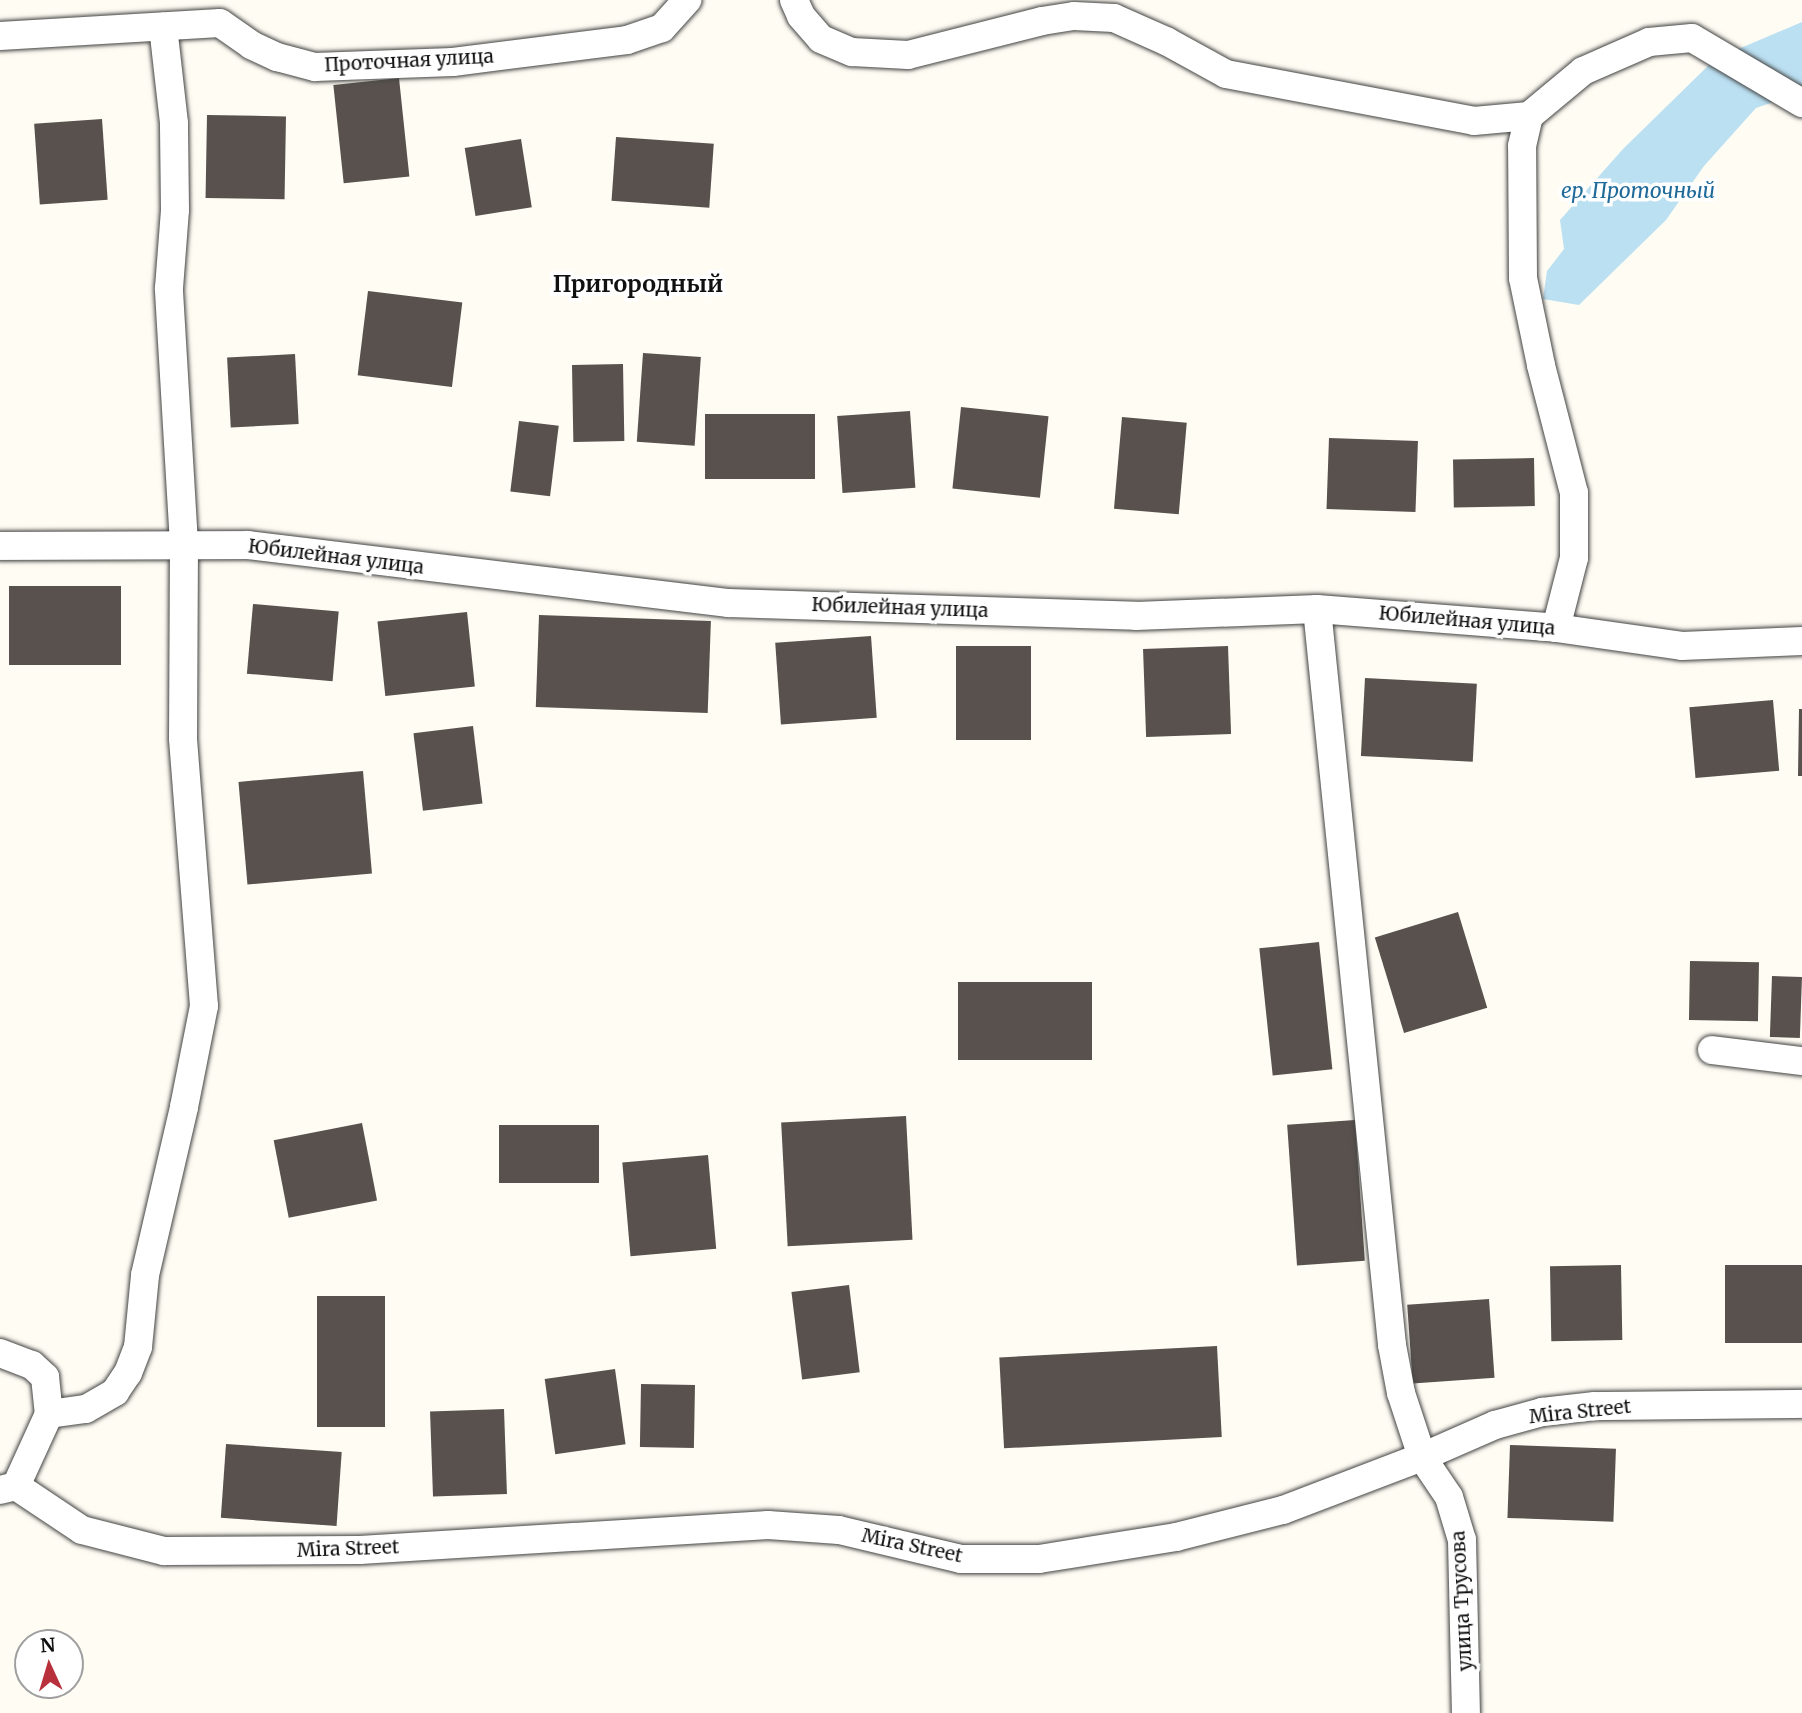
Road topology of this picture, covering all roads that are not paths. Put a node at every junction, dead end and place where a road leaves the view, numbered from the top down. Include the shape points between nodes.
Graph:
1 (688, 0) edge
2 (794, 0) edge
3 (220, 12) edge
4 (163, 27) junction
5 (0, 36) edge
6 (1802, 103) edge
7 (1529, 116) junction
8 (184, 544) junction
9 (0, 546) edge
10 (1317, 609) junction
11 (1556, 628) junction
12 (1802, 641) edge
13 (1712, 1050) dead end
14 (1802, 1061) edge
15 (0, 1353) edge
16 (1802, 1404) edge
17 (49, 1414) junction
18 (1422, 1457) junction
19 (8, 1488) edge
20 (1466, 1713) edge

1 - 3 street, Проточная улица via 662,28 627,40 453,62 356,67 316,67 277,57 251,45
2 - 7 street via 821,39 852,52 908,55 1042,21 1074,16 1114,18 1226,74 1474,121
3 - 4 street, Проточная улица
4 - 5 street, Проточная улица
4 - 8 street via 174,123 169,288
6 - 7 street via 1692,38 1649,42 1583,71
7 - 11 street via 1522,146 1523,278 1574,493 1574,558
8 - 9 street, Юбилейная улица
8 - 10 street, Юбилейная улица via 248,545 728,603 1136,616
8 - 17 street via 183,738 204,1006 145,1275 138,1347 115,1392 86,1409
10 - 11 street, Юбилейная улица
10 - 18 street, улица Трусова via 1392,1345 1401,1393
11 - 12 street, Юбилейная улица via 1682,646
13 - 14 street
15 - 17 street via 33,1365 45,1377
16 - 18 street, Mira Street via 1595,1406 1542,1412 1495,1425
17 - 19 street
18 - 19 street, Mira Street via 1283,1510 1176,1537 1039,1559 961,1559 839,1530 768,1525 360,1550 164,1551 82,1530
18 - 20 street, улица Трусова via 1449,1497 1462,1540

